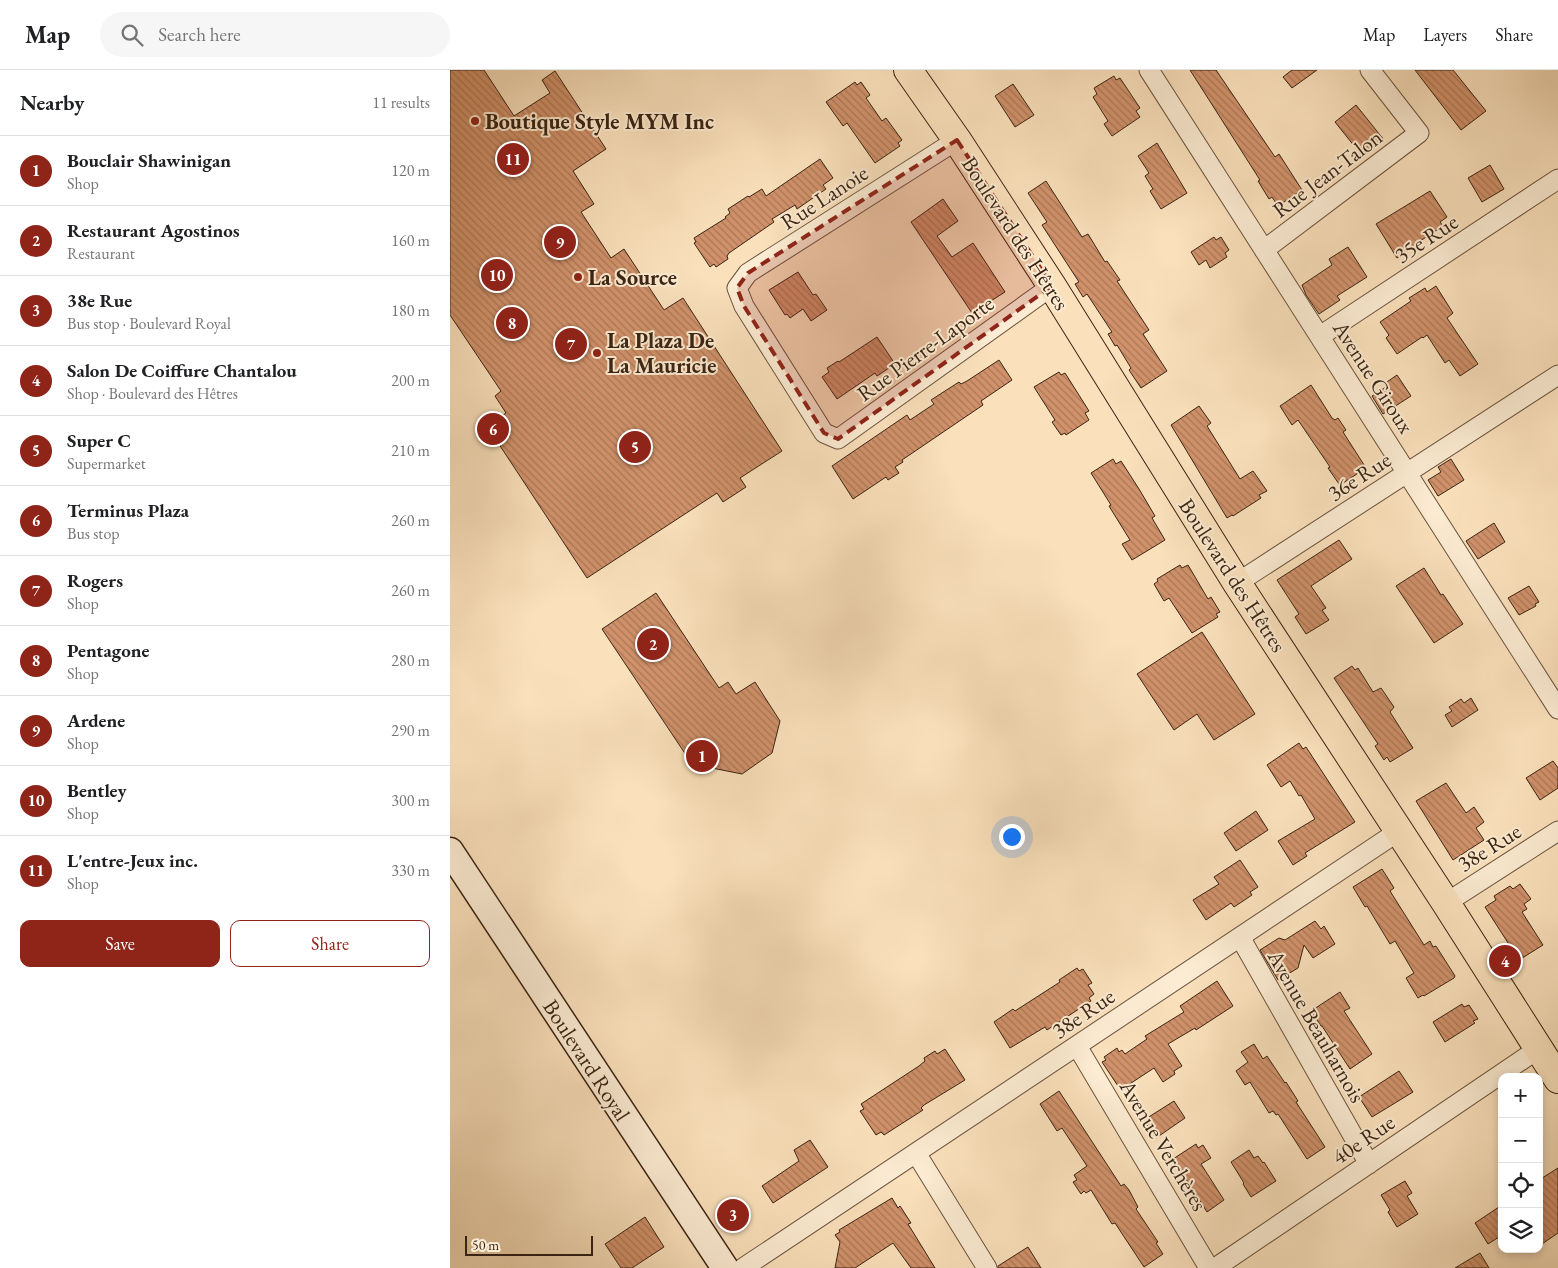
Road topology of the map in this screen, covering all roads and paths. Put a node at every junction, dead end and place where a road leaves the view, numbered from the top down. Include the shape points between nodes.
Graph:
1 (908, 70) edge
2 (1149, 70) edge
3 (1370, 70) edge
4 (957, 140) junction
5 (1558, 179) edge
6 (1264, 250) junction
7 (1052, 286) junction
8 (1320, 336) junction
9 (1558, 375) edge
10 (824, 433) joint
11 (1407, 473) junction
12 (1237, 583) junction
13 (1558, 710) edge
14 (1399, 831) junction
15 (1558, 831) edge
16 (450, 851) edge
17 (1446, 903) junction
18 (1240, 937) junction
19 (1077, 1046) junction
20 (1538, 1049) junction
21 (1558, 1080) edge
22 (916, 1153) junction
23 (1369, 1164) junction
24 (725, 1268) edge
25 (743, 1268) edge
26 (987, 1268) edge
27 (1209, 1268) edge
28 (1214, 1268) edge

1 - 4 main road, Boulevard des Hêtres
2 - 6 street, Avenue Giroux
3 - 6 street, Rue Jean-Talon via 1419,133
4 - 7 main road, Boulevard des Hêtres
4 - 10 street, Rue Lanoie via 748,273 737,288 744,306
5 - 8 street, 35e Rue
6 - 8 street, Avenue Giroux
7 - 10 street, Rue Pierre-Laporte via 838,439
7 - 12 main road, Boulevard des Hêtres
8 - 11 street, Avenue Giroux
9 - 11 street, 36e Rue
11 - 12 street, 36e Rue
11 - 13 street, Avenue Giroux
12 - 14 main road, Boulevard des Hêtres
14 - 17 main road, Boulevard des Hêtres
14 - 18 street, 38e Rue
15 - 17 street, 38e Rue
16 - 24 street, Boulevard Royal
17 - 20 main road, Boulevard des Hêtres
18 - 19 street, 38e Rue
18 - 23 street, Avenue Beauharnois
19 - 22 street, 38e Rue
19 - 27 street, Avenue Verchères
20 - 21 main road, Boulevard des Hêtres
20 - 23 street, 40e Rue
22 - 25 street, 38e Rue
22 - 26 street
23 - 28 street, 40e Rue

